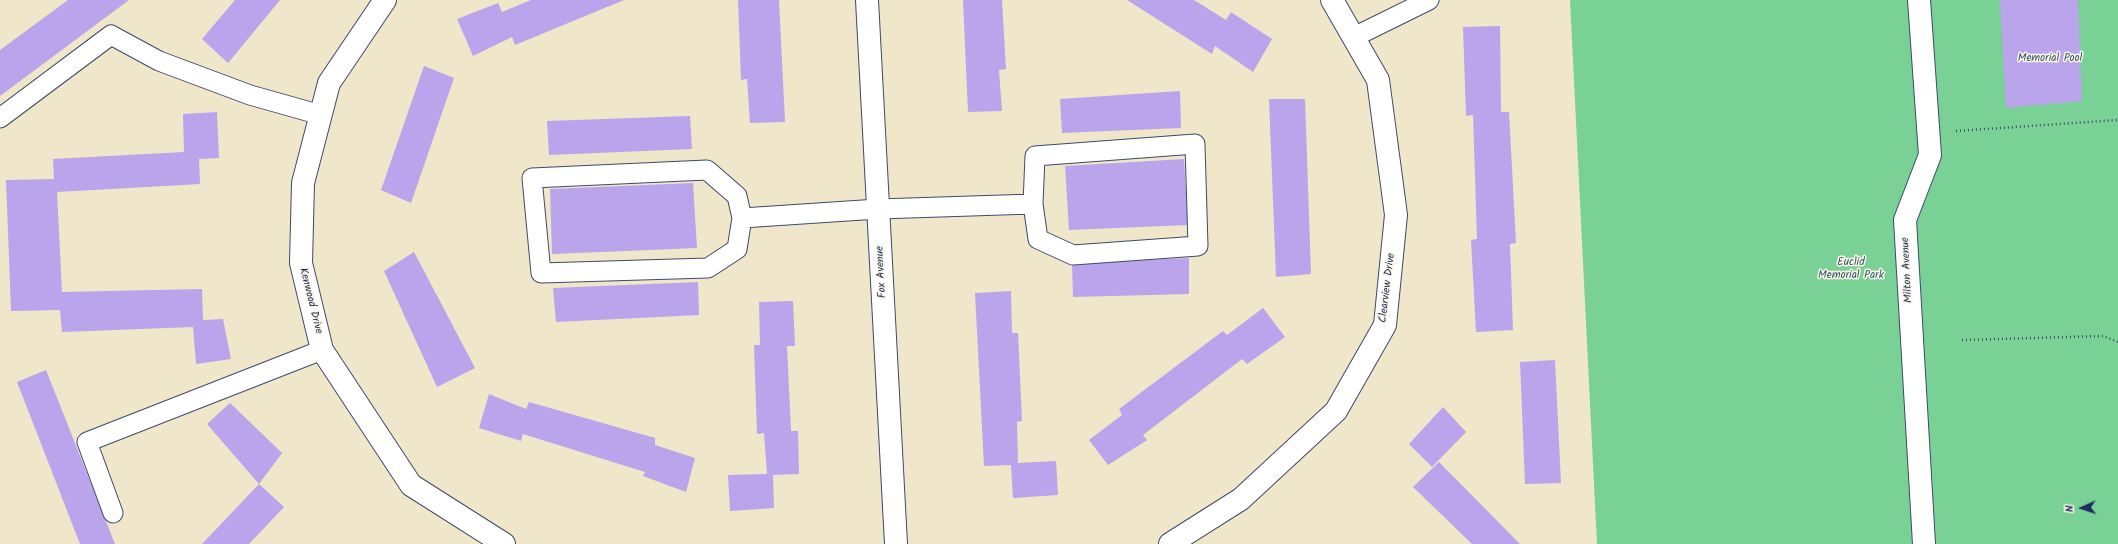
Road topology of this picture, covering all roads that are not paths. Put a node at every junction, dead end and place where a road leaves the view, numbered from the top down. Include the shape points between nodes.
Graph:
1 (386, 0) edge
2 (867, 0) edge
3 (1332, 0) edge
4 (1429, 0) edge
5 (1919, 0) edge
6 (1354, 37) junction
7 (321, 115) junction
8 (0, 118) edge
9 (1033, 204) junction
10 (878, 208) junction
11 (742, 218) junction
12 (322, 350) junction
13 (113, 513) dead end
14 (1192, 538) edge
15 (504, 544) edge
16 (896, 544) edge
17 (1170, 544) edge
18 (1924, 544) edge

1 - 7 street, Kenwood Drive via 329,83
2 - 10 street, Fox Avenue
3 - 6 street, Clearview Drive
4 - 6 lane
5 - 18 street, Milton Avenue via 1930,155 1905,220
6 - 14 street, Clearview Drive via 1378,80 1396,215 1385,324 1336,411 1241,499
7 - 8 lane via 250,95 166,64 112,35
7 - 12 street, Kenwood Drive via 303,183 301,263
9 - 9 lane via 1038,239 1073,255 1198,246 1195,144 1035,156
9 - 10 lane
10 - 11 lane
10 - 16 street, Fox Avenue
11 - 11 lane via 737,196 707,170 532,178 541,273 708,268 737,249
12 - 13 lane via 87,442
12 - 15 street, Kenwood Drive via 411,485
14 - 17 street, Clearview Drive

